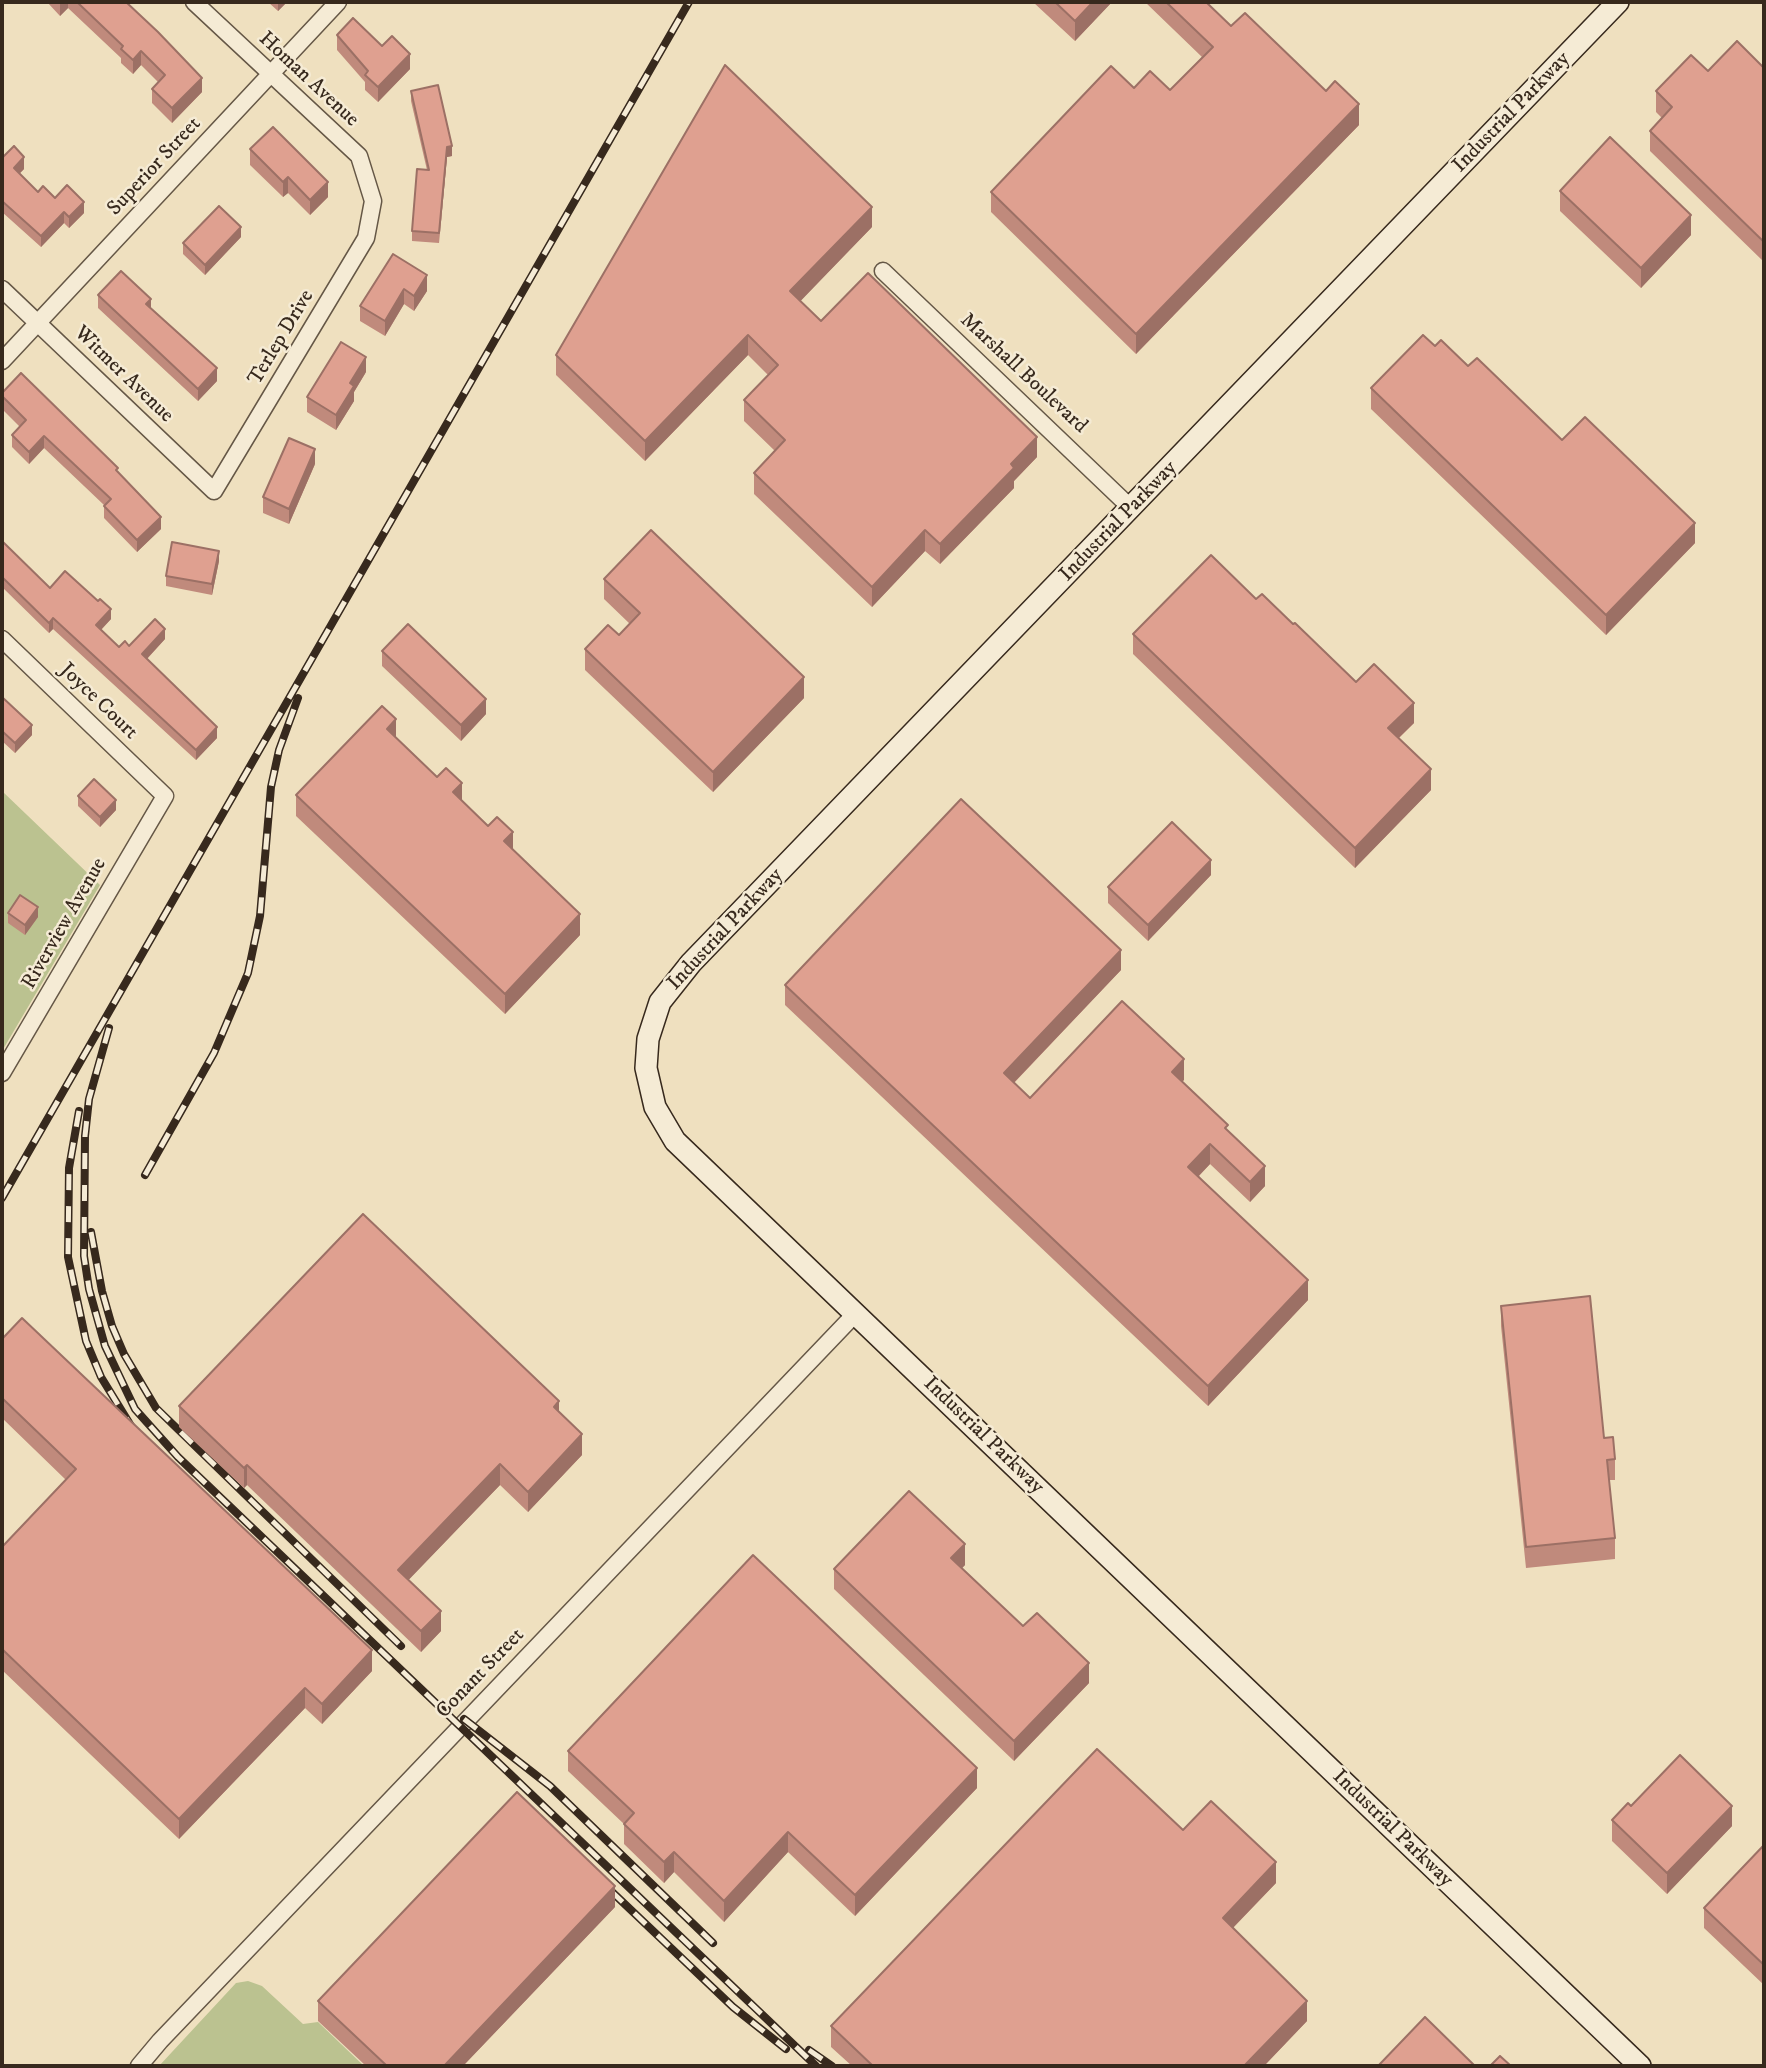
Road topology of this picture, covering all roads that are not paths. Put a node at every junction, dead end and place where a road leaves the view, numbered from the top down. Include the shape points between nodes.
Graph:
1 (194, 2) edge
2 (338, 2) edge
3 (1618, 2) edge
4 (271, 74) junction
5 (373, 201) joint
6 (883, 271) dead end
7 (2, 289) edge
8 (38, 323) junction
9 (2, 360) edge
10 (214, 491) joint
11 (1132, 509) junction
12 (2, 639) edge
13 (165, 796) joint
14 (2, 1073) edge
15 (856, 1313) junction
16 (139, 2066) edge
17 (1640, 2066) edge

1 - 4 street, Homan Avenue
2 - 4 street, Superior Street
3 - 11 street, Industrial Parkway
4 - 5 street, Homan Avenue via 359,156
4 - 8 street, Superior Street
5 - 10 street, Terlep Drive via 366,238
6 - 11 street, Marshall Boulevard
7 - 8 street, Witmer Avenue
8 - 9 street, Superior Street
8 - 10 street, Witmer Avenue
11 - 15 street, Industrial Parkway via 691,963 660,1002 653,1020 646,1068 654,1107 675,1141
12 - 13 street, Joyce Court
13 - 14 street, Riverview Avenue
15 - 16 street, Conant Street
15 - 17 street, Industrial Parkway

